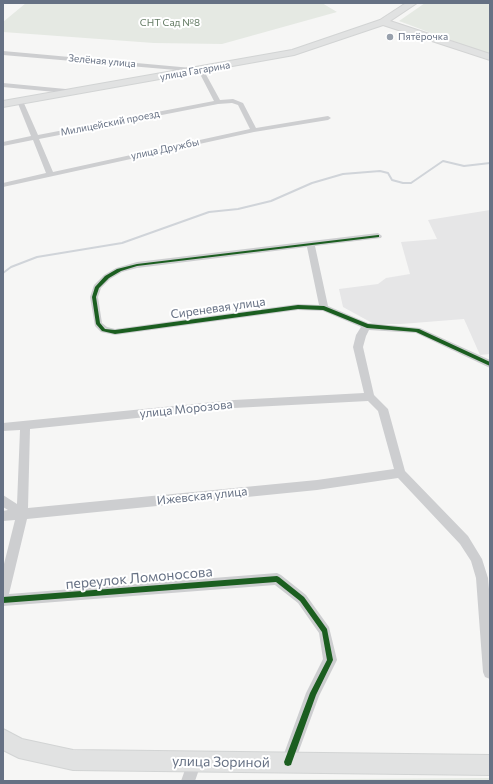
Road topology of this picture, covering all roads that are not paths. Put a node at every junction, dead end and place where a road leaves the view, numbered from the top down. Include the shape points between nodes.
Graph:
1 (412, 3) edge
2 (382, 22) junction
3 (3, 53) edge
4 (490, 57) edge
5 (201, 70) junction
6 (3, 85) edge
7 (80, 92) junction
8 (20, 101) junction
9 (218, 102) junction
10 (3, 104) edge
11 (328, 118) dead end
12 (254, 130) junction
13 (35, 137) junction
14 (3, 144) edge
15 (50, 174) junction
16 (3, 185) edge
17 (378, 236) dead end
18 (310, 244) junction
19 (324, 308) junction
20 (367, 326) junction
21 (490, 364) edge
22 (370, 397) junction
23 (25, 426) junction
24 (3, 427) edge
25 (400, 473) junction
26 (3, 500) edge
27 (22, 515) junction
28 (3, 516) edge
29 (3, 593) edge
30 (3, 600) edge
31 (490, 672) edge
32 (3, 740) edge
33 (195, 761) junction
34 (288, 762) junction
35 (490, 765) edge
36 (188, 781) edge

1 - 2 main road
2 - 4 main road
2 - 5 main road, улица Гагарина via 294,52
3 - 5 street, Зелёная улица
5 - 7 main road, улица Гагарина
5 - 9 street
6 - 7 street
7 - 8 main road, улица Гагарина
8 - 10 main road, улица Гагарина
8 - 13 street
9 - 12 street, Милицейский проезд via 233,101 241,104
9 - 13 street, Милицейский проезд
11 - 12 street, улица Дружбы
12 - 15 street, улица Дружбы
13 - 14 street, Милицейский проезд
13 - 15 street
15 - 16 street, улица Дружбы
17 - 18 street
18 - 19 street
18 - 19 street, Сиреневая улица via 136,265 119,270 97,287 94,297 98,324 104,330 115,332 298,307
19 - 20 street
20 - 21 street via 418,330
20 - 22 street via 358,347
22 - 23 street, улица Морозова via 234,404
22 - 25 street via 383,409
23 - 24 street, улица Морозова
23 - 27 street
25 - 27 street, Ижевская улица via 317,485
25 - 31 street via 464,540 476,559 482,578
26 - 27 street
27 - 28 street, Ижевская улица
27 - 29 street
30 - 34 street, переулок Ломоносова via 277,579 302,599 325,632 330,660 313,693
32 - 33 main road, улица Зориной via 19,748 73,760
33 - 34 main road, улица Зориной
33 - 36 street
34 - 35 main road, улица Зориной

